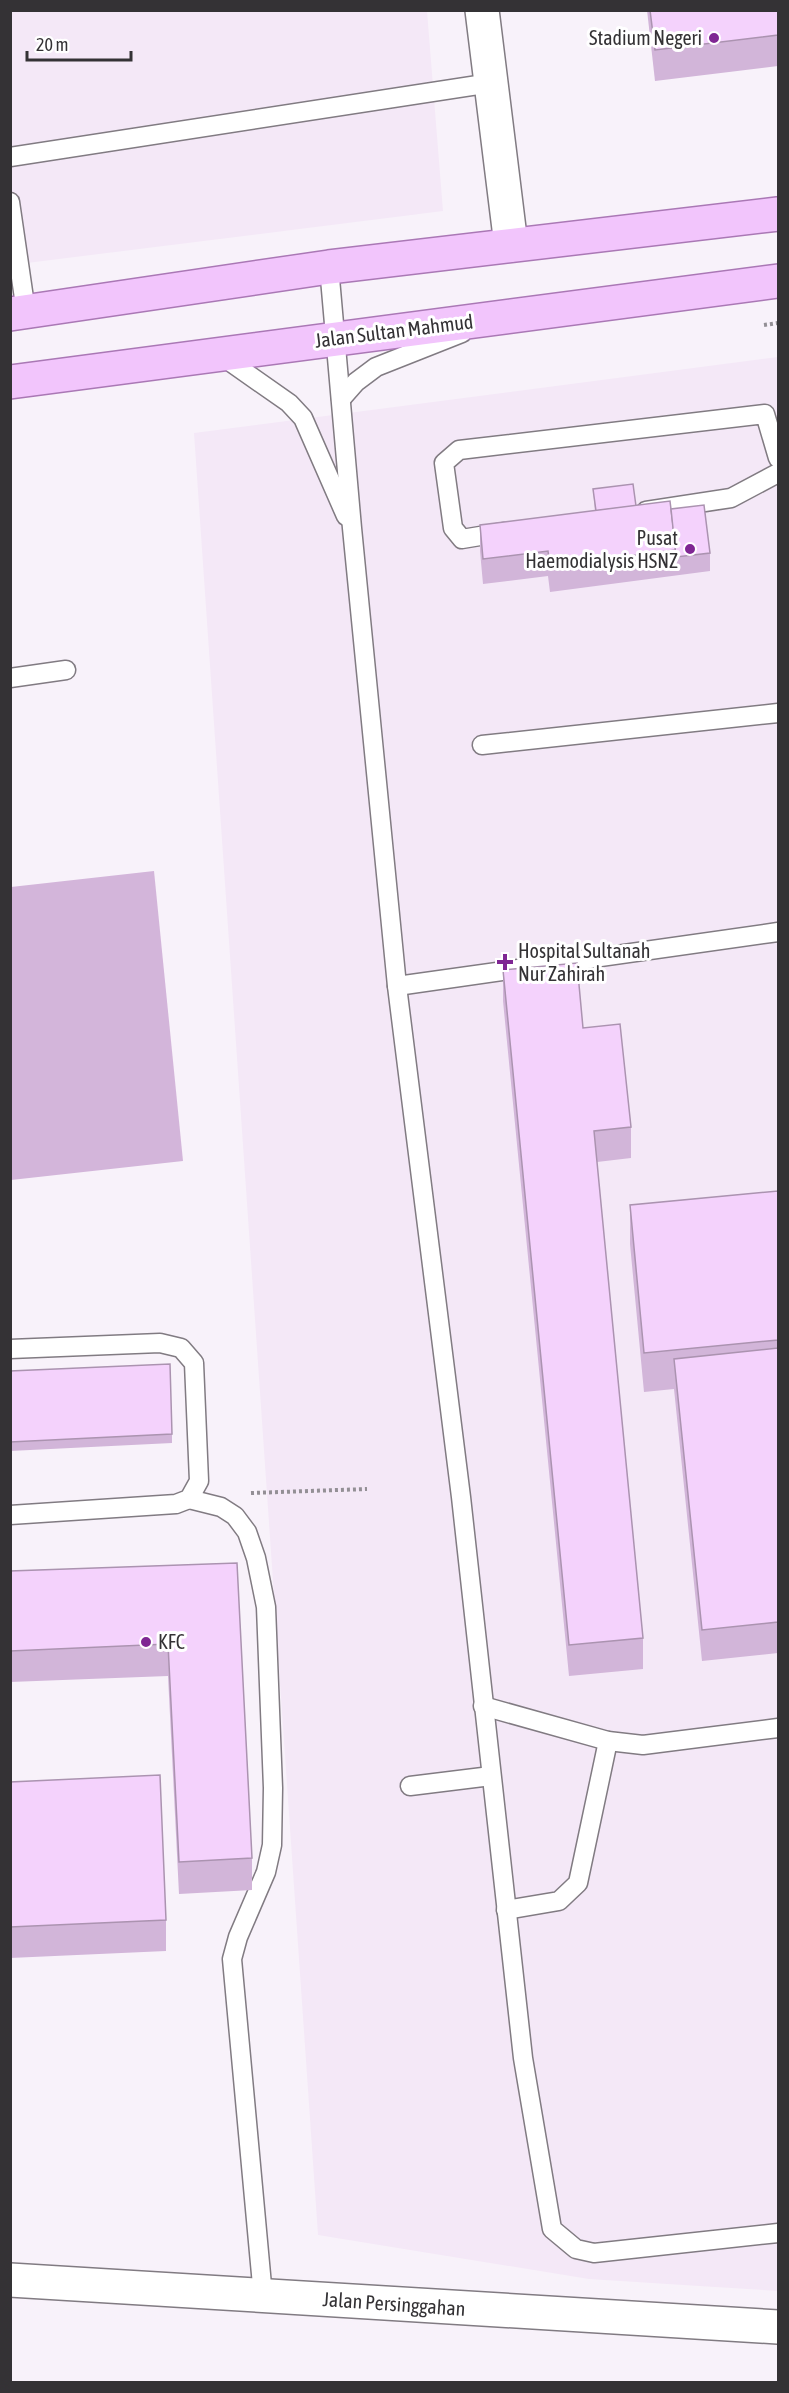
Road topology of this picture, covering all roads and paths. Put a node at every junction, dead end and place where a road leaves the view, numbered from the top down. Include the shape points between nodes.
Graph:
1 (482, 10) edge
2 (491, 83) junction
3 (10, 157) edge
4 (10, 202) edge
5 (778, 214) edge
6 (511, 245) junction
7 (329, 267) junction
8 (778, 281) edge
9 (18, 313) edge
10 (506, 316) junction
11 (778, 323) edge
12 (764, 325) dead end
13 (336, 338) junction
14 (219, 354) junction
15 (10, 382) edge
16 (341, 399) junction
17 (778, 458) edge
18 (778, 473) edge
19 (626, 514) edge
20 (352, 528) junction
21 (520, 530) edge
22 (66, 670) dead end
23 (10, 678) edge
24 (778, 713) edge
25 (482, 745) dead end
26 (778, 932) edge
27 (397, 986) junction
28 (10, 1349) edge
29 (367, 1489) dead end
30 (245, 1494) dead end
31 (189, 1498) junction
32 (10, 1515) edge
33 (483, 1706) junction
34 (778, 1728) edge
35 (608, 1741) junction
36 (490, 1776) junction
37 (410, 1786) dead end
38 (506, 1910) junction
39 (778, 2234) edge
40 (10, 2280) edge
41 (263, 2296) junction
42 (778, 2327) edge

1 - 2 street
2 - 3 lane
2 - 6 street
4 - 9 lane
5 - 6 main road
6 - 7 main road
7 - 9 main road
7 - 13 lane
8 - 10 main road, Jalan Sultan Mahmud
10 - 13 main road, Jalan Sultan Mahmud
10 - 16 lane via 376,367
11 - 12 path
13 - 14 main road, Jalan Sultan Mahmud
13 - 16 lane
14 - 15 main road, Jalan Sultan Mahmud
14 - 20 lane via 289,403 303,418
16 - 20 lane
17 - 21 lane via 765,414 459,450 444,463 453,528 462,539
18 - 19 lane via 731,498
20 - 27 lane
22 - 23 lane
24 - 25 lane
26 - 27 lane
27 - 33 lane
28 - 31 lane via 160,1343 181,1348 194,1363 199,1481
29 - 30 path
31 - 32 lane via 176,1504
31 - 41 lane via 221,1507 235,1516 247,1532 266,1607 272,1845 266,1872 232,1959
33 - 35 lane
33 - 36 lane
34 - 35 lane via 643,1745
35 - 38 lane via 578,1883 559,1901
36 - 37 lane
36 - 38 lane
38 - 39 lane via 523,2058 552,2229 576,2249 594,2253
40 - 41 street, Jalan Persinggahan
41 - 42 street, Jalan Persinggahan

